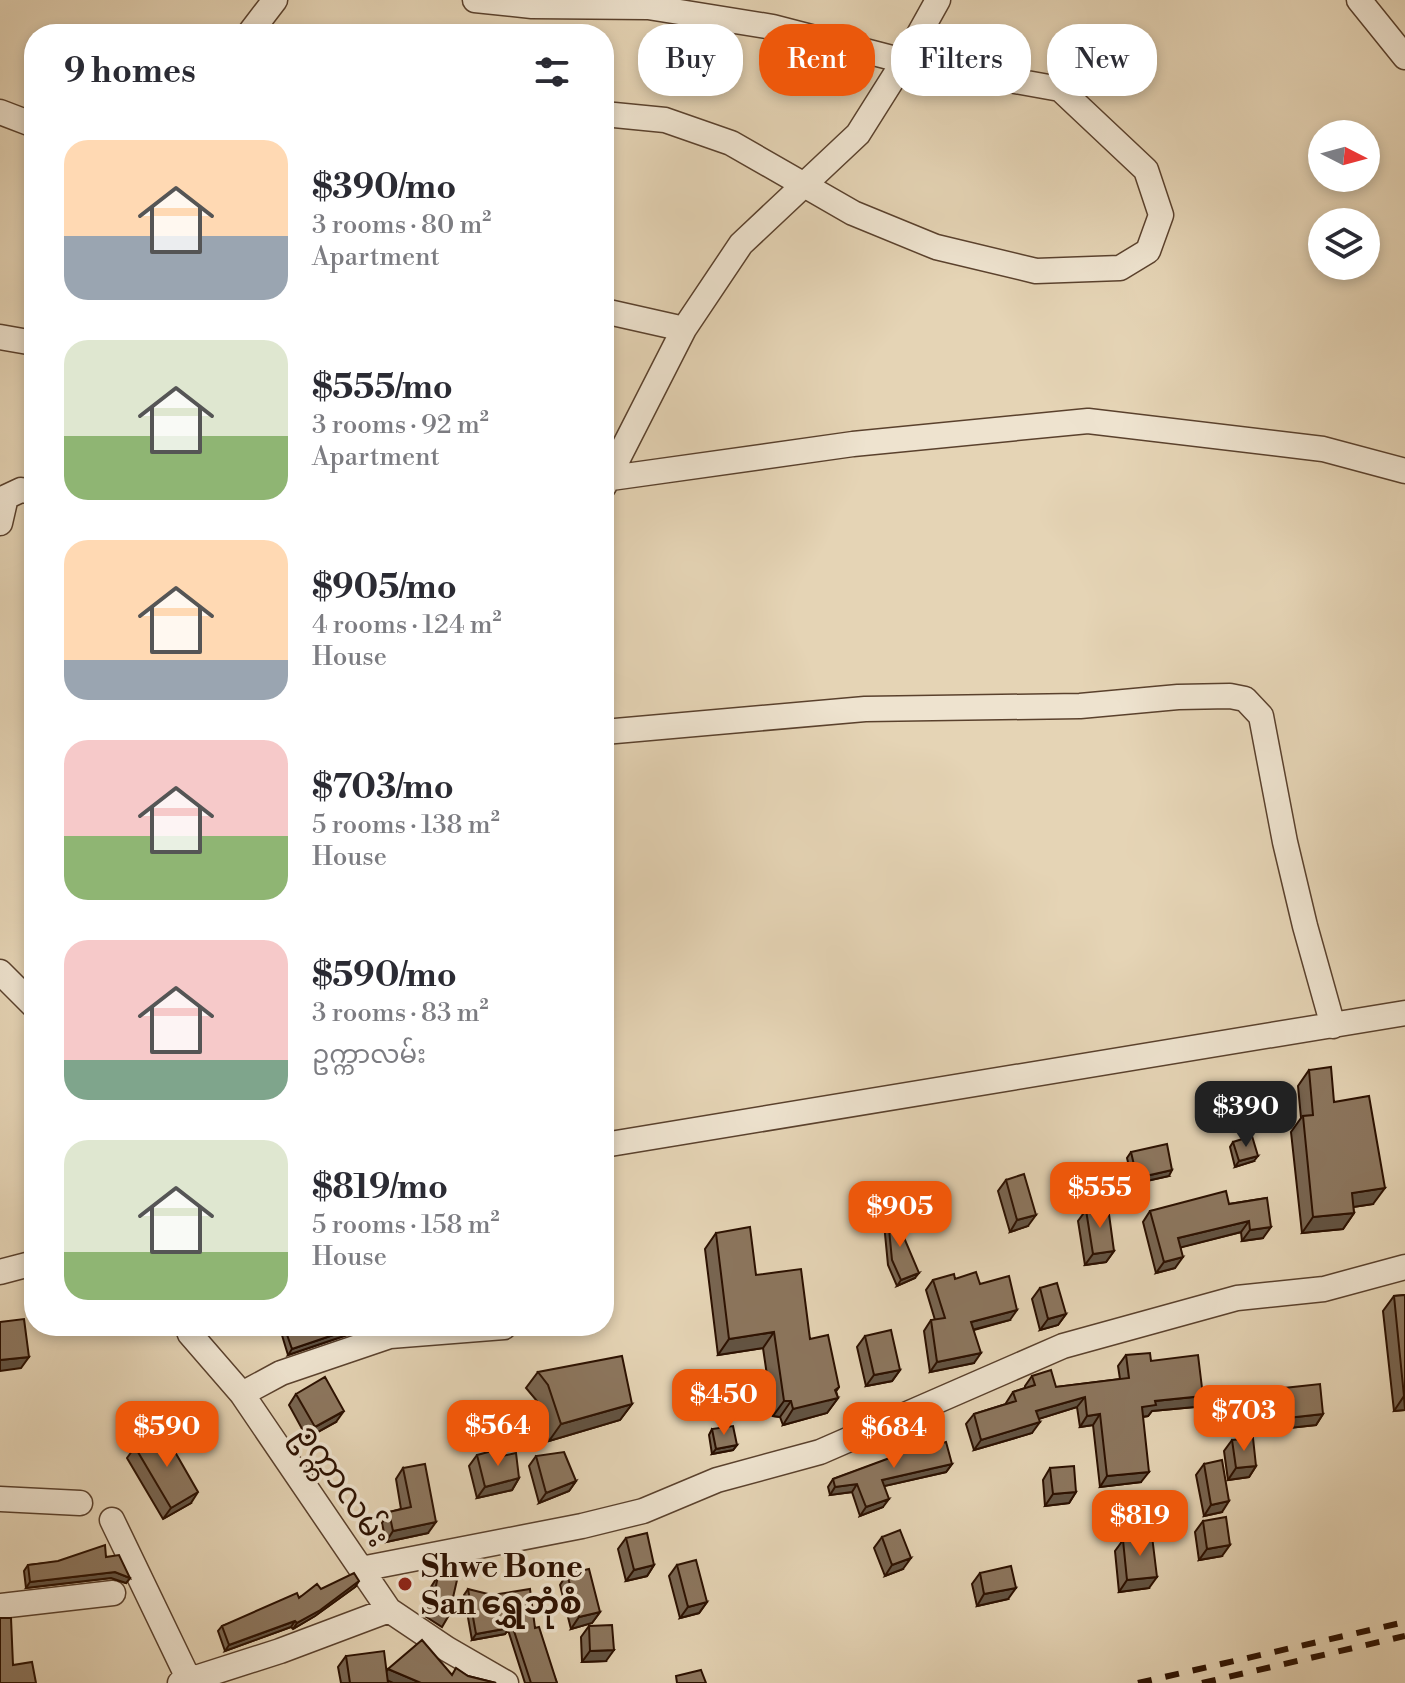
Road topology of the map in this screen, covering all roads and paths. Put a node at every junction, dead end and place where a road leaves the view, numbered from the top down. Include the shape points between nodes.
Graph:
1 (275, 0) edge
2 (475, 0) edge
3 (938, 0) edge
4 (1359, 0) edge
5 (257, 24) edge
6 (925, 24) edge
7 (1405, 57) edge
8 (891, 58) edge
9 (891, 82) edge
10 (1031, 84) edge
11 (0, 112) edge
12 (614, 115) edge
13 (24, 121) edge
14 (806, 185) junction
15 (614, 313) edge
16 (684, 329) junction
17 (0, 337) edge
18 (24, 341) edge
19 (614, 464) edge
20 (1405, 471) edge
21 (614, 480) edge
22 (24, 490) edge
23 (0, 523) edge
24 (614, 731) edge
25 (0, 972) edge
26 (24, 996) edge
27 (1405, 1013) edge
28 (1333, 1026) junction
29 (614, 1143) edge
30 (24, 1266) edge
31 (1405, 1267) edge
32 (0, 1272) edge
33 (192, 1336) edge
34 (390, 1336) edge
35 (242, 1394) junction
36 (0, 1499) edge
37 (80, 1503) dead end
38 (112, 1520) dead end
39 (361, 1569) junction
40 (113, 1593) dead end
41 (0, 1606) edge
42 (389, 1610) junction
43 (185, 1681) edge
44 (506, 1683) edge

1 - 5 street
2 - 8 street via 648,7 773,27
3 - 6 street
4 - 7 street
9 - 14 street via 858,134
10 - 14 street via 1060,89 1146,170 1161,215 1148,251 1120,268 1036,271 936,247 853,213
11 - 13 street
12 - 14 street via 665,120 731,143
14 - 16 street via 741,244
15 - 16 street
16 - 19 street
17 - 18 street
20 - 21 street via 1323,449 1088,421 853,444
22 - 23 street via 6,497
24 - 28 street via 865,709 1245,699 1261,716 1285,842
25 - 26 street
27 - 28 street
28 - 29 street
30 - 32 street
31 - 39 street via 1324,1289 1237,1298 1063,1346 820,1452 717,1480 643,1511
33 - 35 street, ဥက္ကာလမ်း
34 - 35 street via 281,1373
35 - 39 street, ဥက္ကာလမ်း
36 - 37 street
38 - 43 street
39 - 42 street, ဥက္ကာလမ်း
40 - 41 street
42 - 43 street
42 - 44 street, ဥက္ကာလမ်း

